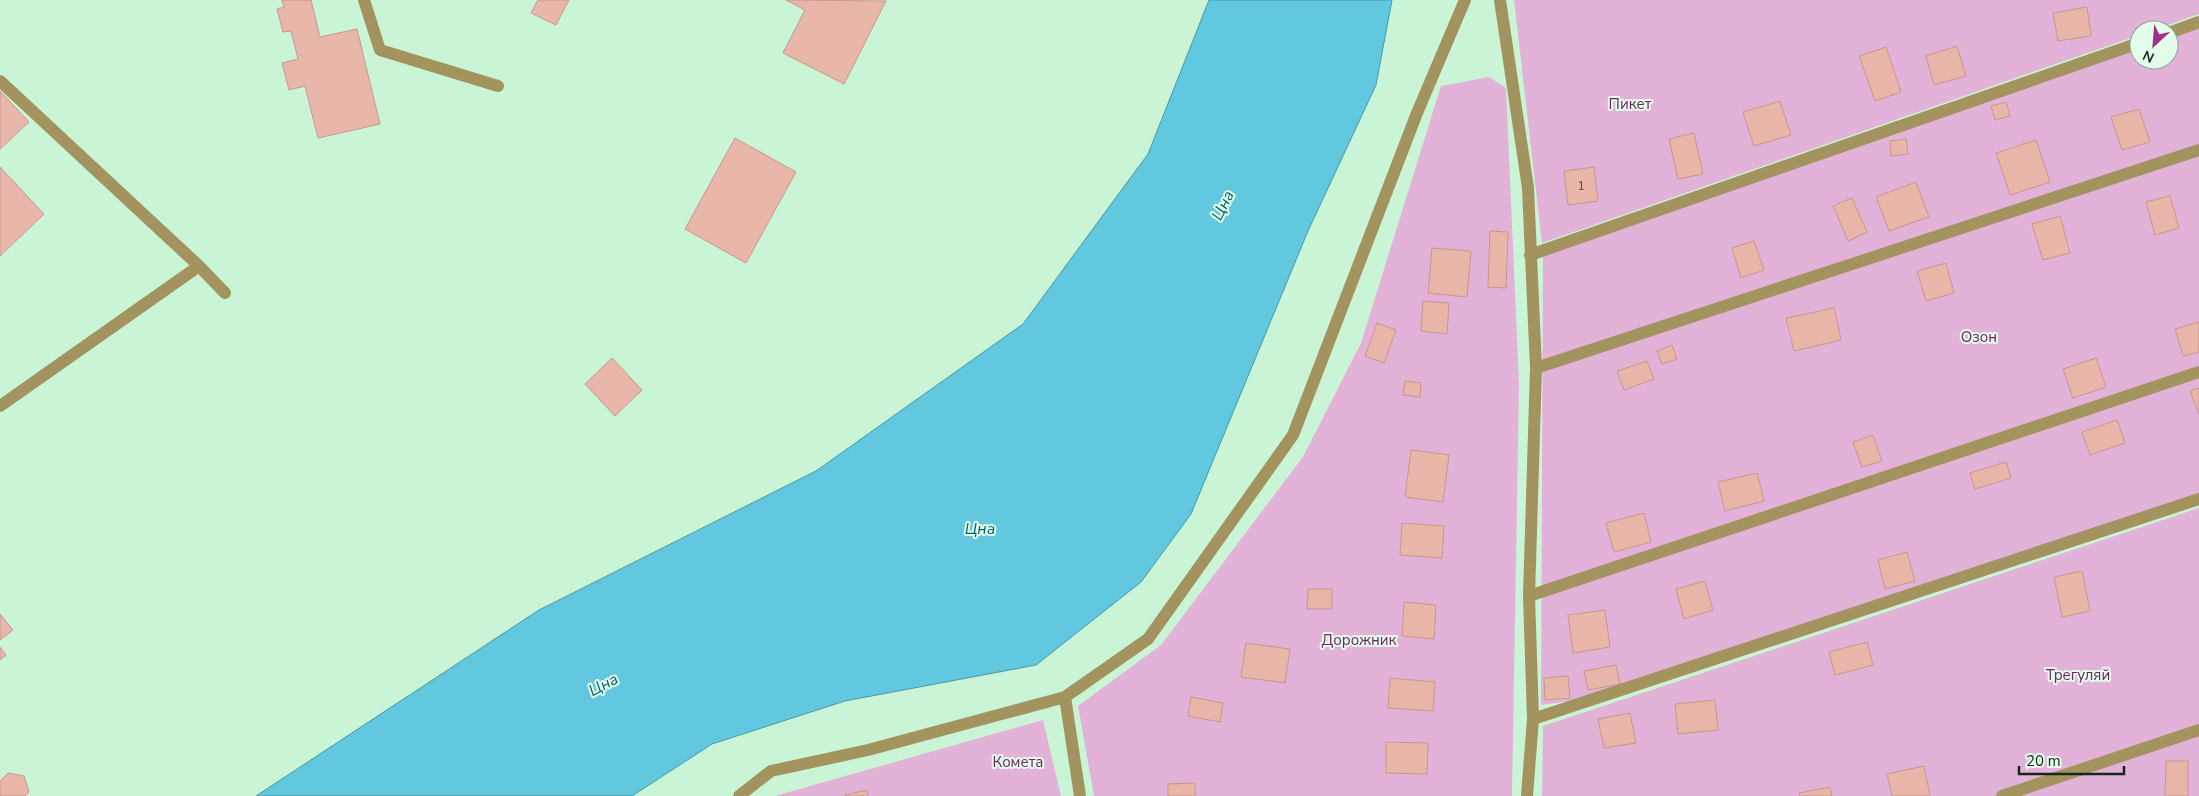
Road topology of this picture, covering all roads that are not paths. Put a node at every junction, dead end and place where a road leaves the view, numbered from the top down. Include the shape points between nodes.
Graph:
1 (364, 0) edge
2 (1465, 0) edge
3 (1500, 0) edge
4 (2199, 22) edge
5 (2179, 29) edge
6 (2129, 46) edge
7 (0, 81) edge
8 (498, 86) dead end
9 (2199, 150) edge
10 (1530, 255) junction
11 (200, 266) junction
12 (225, 293) dead end
13 (1536, 368) junction
14 (2199, 372) edge
15 (0, 406) edge
16 (2199, 499) edge
17 (1530, 596) junction
18 (1065, 697) junction
19 (1533, 718) junction
20 (2199, 730) edge
21 (739, 796) edge
22 (1080, 796) edge
23 (1527, 796) edge
24 (2002, 796) edge

1 - 8 street via 380,50
2 - 18 street via 1417,113 1293,435 1148,639
3 - 10 street via 1528,188
4 - 5 street
6 - 10 street
7 - 11 street
9 - 13 street
10 - 13 street
11 - 12 street
11 - 15 street
13 - 17 street
14 - 17 street
16 - 19 street
17 - 19 street
18 - 21 street via 868,750 771,771
18 - 22 street
19 - 23 street
20 - 24 street

